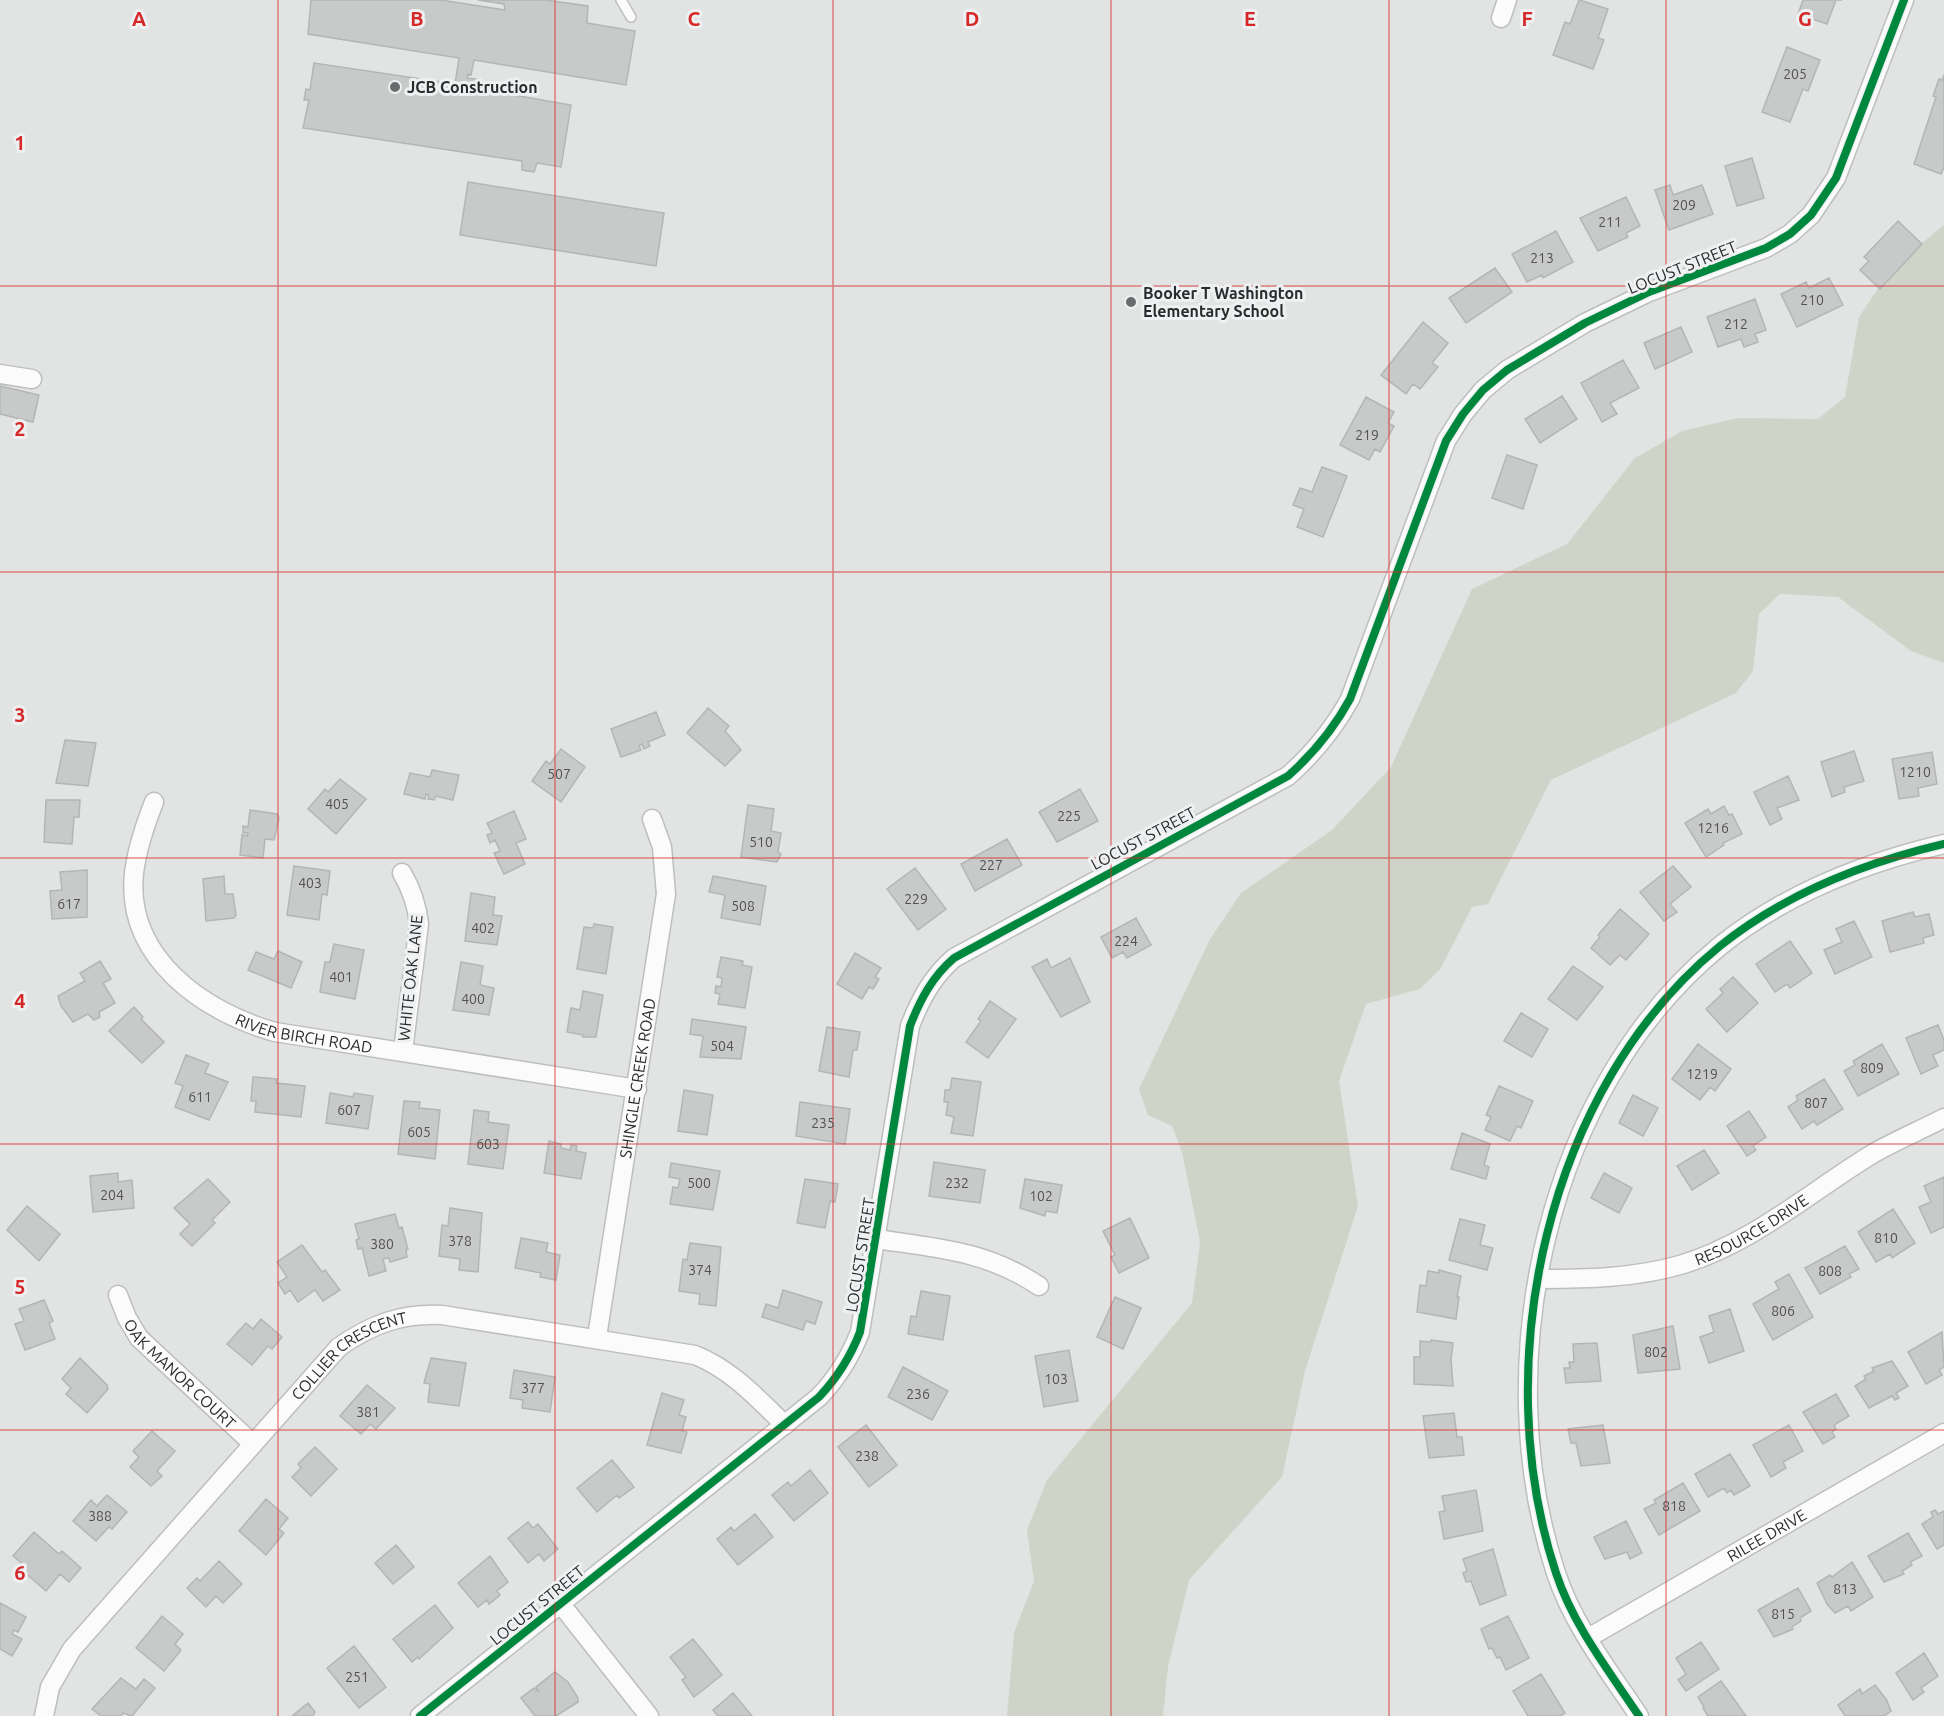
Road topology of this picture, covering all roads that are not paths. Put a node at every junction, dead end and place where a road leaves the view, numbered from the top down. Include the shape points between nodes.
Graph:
1 (621, 0) edge
2 (1507, 0) edge
3 (1904, 0) edge
4 (632, 17) dead end
5 (1501, 18) dead end
6 (0, 374) edge
7 (32, 380) dead end
8 (154, 802) dead end
9 (652, 819) dead end
10 (1944, 844) edge
11 (402, 873) dead end
12 (403, 1052) junction
13 (637, 1089) junction
14 (1944, 1118) edge
15 (876, 1239) junction
16 (1539, 1279) junction
17 (1039, 1286) dead end
18 (118, 1295) dead end
19 (597, 1337) junction
20 (785, 1425) junction
21 (1944, 1433) edge
22 (253, 1444) junction
23 (560, 1603) junction
24 (1588, 1638) junction
25 (44, 1716) edge
26 (420, 1716) edge
27 (649, 1716) edge
28 (1639, 1716) edge

1 - 4 lane
2 - 5 street
3 - 15 street, LOCUST STREET via 1836,178 1811,215 1766,248 1649,292 1585,323 1508,370 1483,390 1463,414 1446,441 1350,699 1335,727 1312,756 1288,776 954,958 932,982 910,1026
6 - 7 street
8 - 12 street, RIVER BIRCH ROAD via 141,837 134,896 150,946 168,972 196,996 249,1024 274,1032
9 - 13 street, SHINGLE CREEK ROAD via 662,847 666,894
10 - 16 street via 1898,854 1813,887 1720,946 1684,980 1651,1016 1616,1066 1591,1113 1570,1161
11 - 12 street, WHITE OAK LANE via 411,887 419,924
12 - 13 street, RIVER BIRCH ROAD
13 - 19 street, SHINGLE CREEK ROAD
14 - 16 street, RESOURCE DRIVE via 1875,1153 1770,1222 1707,1255 1679,1266 1634,1274
15 - 17 street via 968,1252 1017,1271
15 - 20 street, LOCUST STREET via 865,1311 850,1358 819,1397
16 - 24 street via 1527,1363 1526,1414 1532,1476 1556,1575
18 - 22 street, OAK MANOR COURT via 139,1338
19 - 20 street, COLLIER CRESCENT via 695,1354 717,1364 733,1374
19 - 22 street, COLLIER CRESCENT via 442,1315 400,1317 380,1323 339,1347
20 - 23 street, LOCUST STREET
21 - 24 street, RILEE DRIVE
22 - 25 street, COLLIER CRESCENT via 72,1649 50,1687
23 - 26 street, LOCUST STREET
23 - 27 street
24 - 28 street

